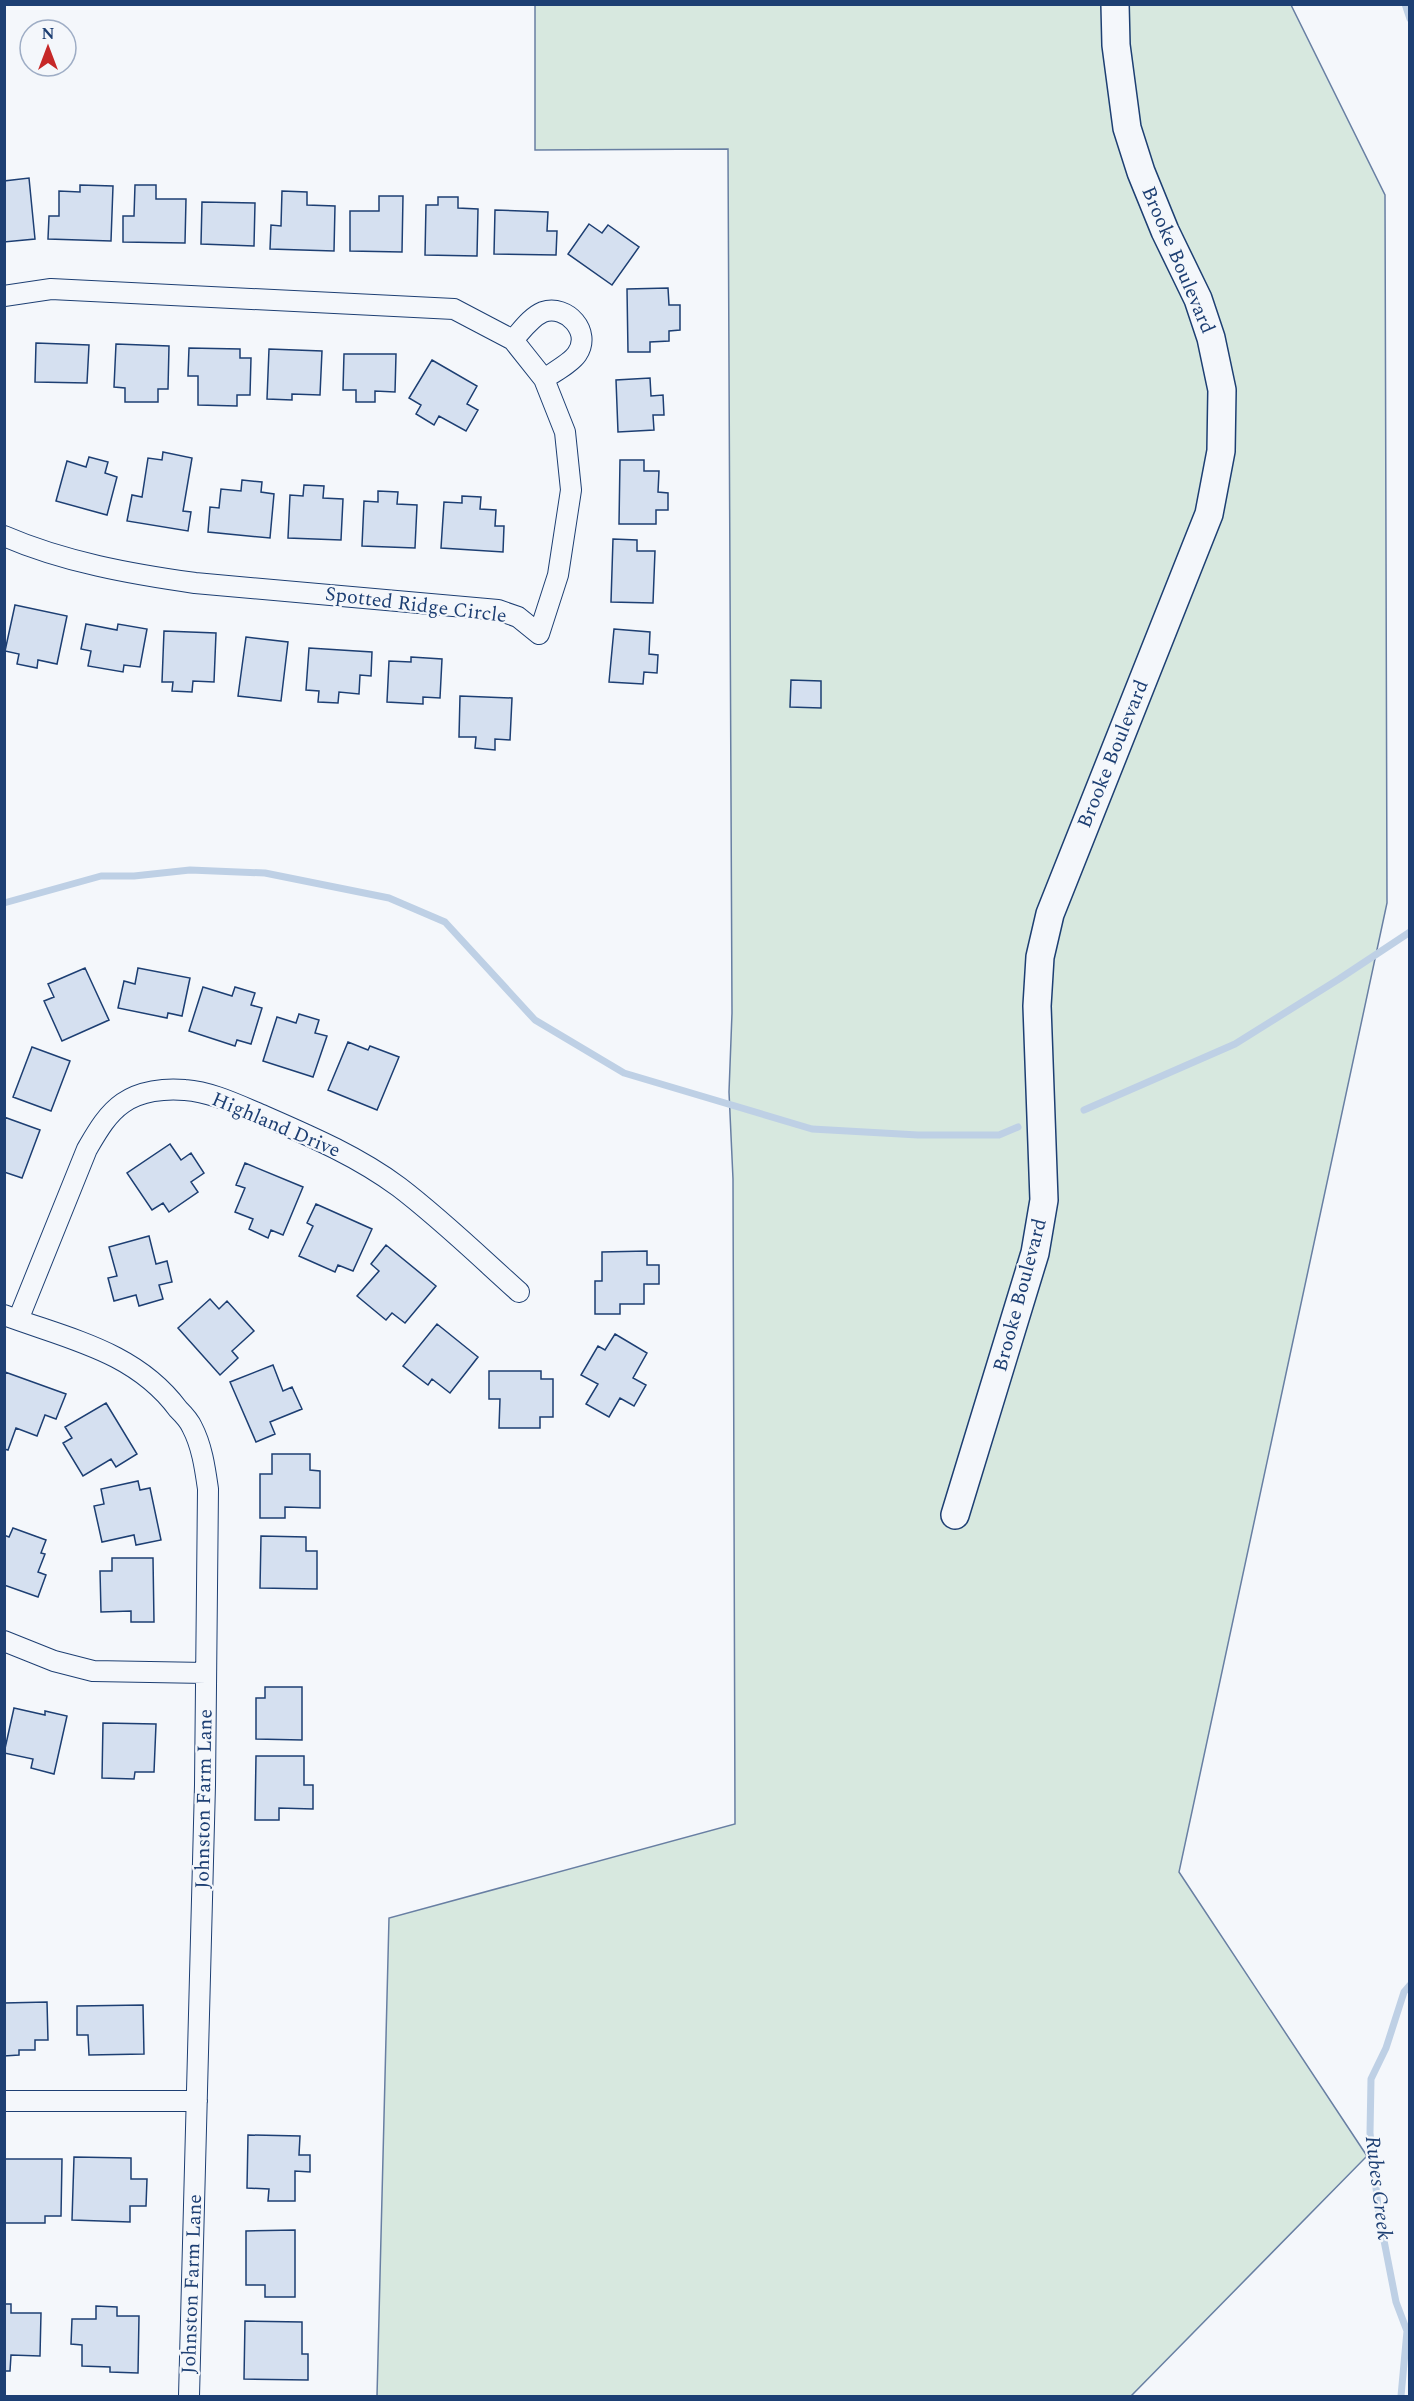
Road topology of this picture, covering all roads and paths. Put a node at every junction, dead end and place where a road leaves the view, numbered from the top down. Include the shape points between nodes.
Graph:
1 (1115, 4) edge
2 (4, 296) edge
3 (513, 340) junction
4 (544, 379) junction
5 (4, 536) edge
6 (519, 1292) dead end
7 (11, 1317) edge
8 (955, 1515) dead end
9 (4, 1641) edge
10 (206, 1672) junction
11 (4, 2101) edge
12 (197, 2101) junction
13 (189, 2397) edge

1 - 8 street, Brooke Boulevard via 1127,128 1141,172 1198,299 1211,338 1222,390 1221,451 1209,514 1048,925 1040,957 1037,1006 1044,1200 1035,1253
2 - 3 street, Spotted Ridge Circle via 51,289 454,309
3 - 4 street, Spotted Ridge Circle
3 - 4 street via 536,315 546,311 558,311 576,322 581,333 577,355
4 - 5 street, Spotted Ridge Circle via 565,432 571,490 558,575 539,634 518,617 498,610 146,576 59,555
6 - 7 street, Highland Drive via 426,1208 363,1164 232,1102 186,1090 165,1089 124,1102 97,1131
7 - 10 street, Johnston Farm Lane via 115,1355 141,1371 192,1426 208,1489
9 - 10 street via 93,1671
10 - 12 street, Johnston Farm Lane
11 - 12 street
12 - 13 street, Johnston Farm Lane

